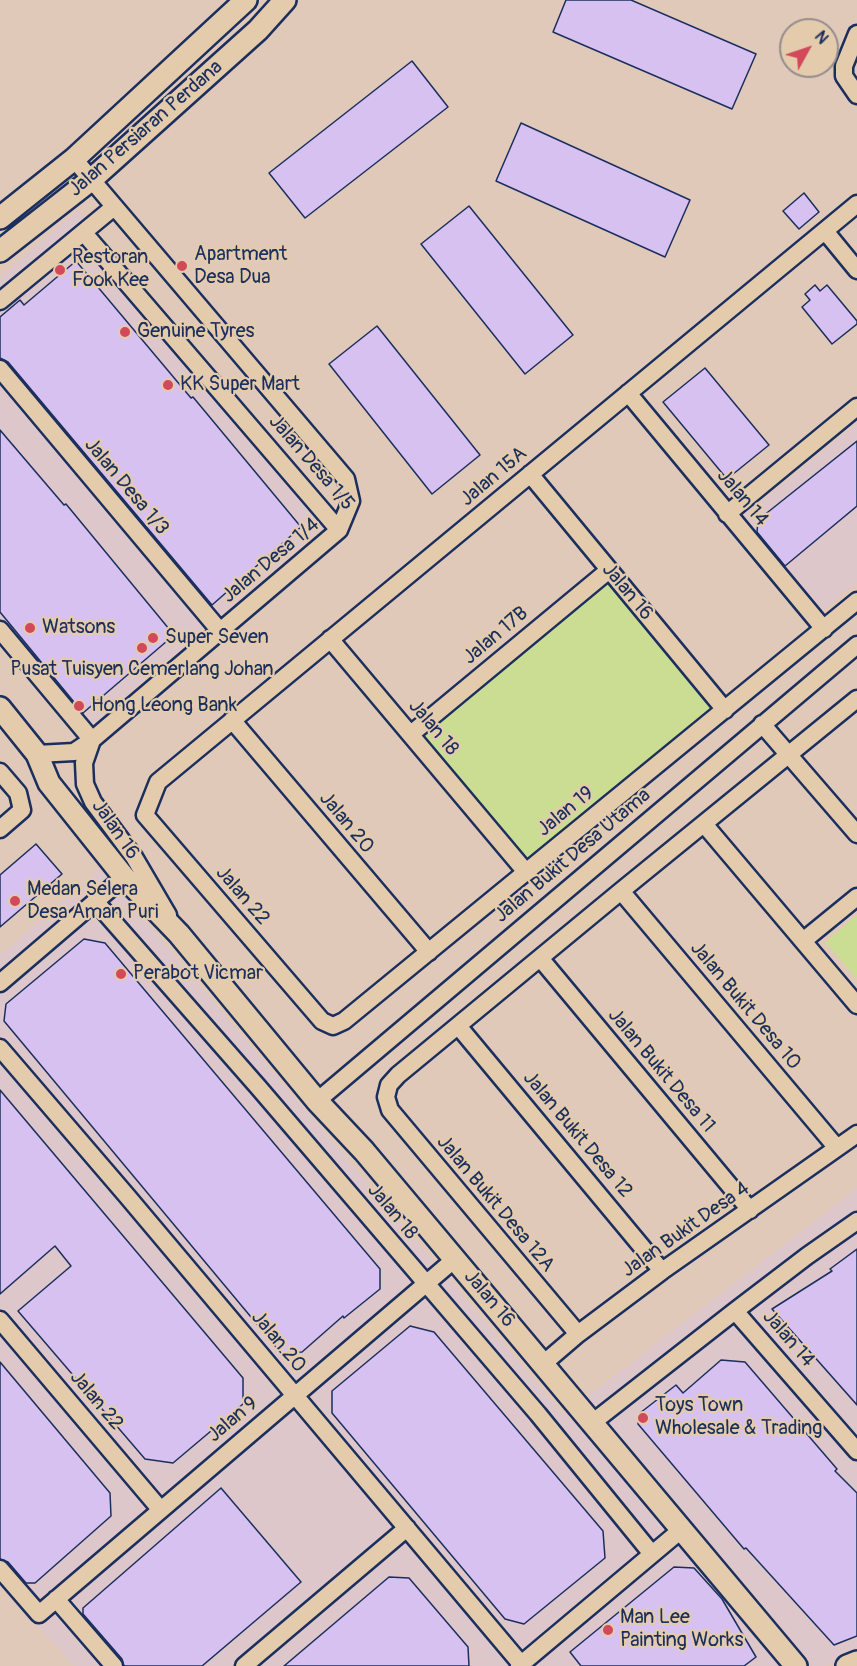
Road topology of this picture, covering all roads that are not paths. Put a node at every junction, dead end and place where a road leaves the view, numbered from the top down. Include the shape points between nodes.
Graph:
1 (246, 0) edge
2 (285, 0) edge
3 (857, 34) edge
4 (857, 95) edge
5 (74, 159) junction
6 (92, 179) junction
7 (857, 204) edge
8 (114, 207) junction
9 (0, 218) edge
10 (825, 231) junction
11 (84, 233) junction
12 (0, 252) edge
13 (857, 270) edge
14 (0, 301) edge
15 (0, 369) edge
16 (628, 393) junction
17 (857, 406) edge
18 (530, 474) junction
19 (727, 514) junction
20 (339, 530) junction
21 (609, 570) junction
22 (857, 601) edge
23 (824, 629) junction
24 (0, 630) edge
25 (220, 631) junction
26 (330, 639) junction
27 (857, 645) edge
28 (857, 699) edge
29 (0, 708) edge
30 (725, 710) junction
31 (232, 720) junction
32 (762, 724) junction
33 (411, 734) junction
34 (92, 740) junction
35 (38, 754) junction
36 (789, 755) junction
37 (0, 772) edge
38 (158, 782) joint
39 (704, 824) junction
40 (0, 829) edge
41 (857, 834) edge
42 (526, 872) junction
43 (124, 877) junction
44 (621, 891) junction
45 (857, 897) edge
46 (95, 901) junction
47 (179, 934) junction
48 (803, 941) junction
49 (429, 952) junction
50 (540, 958) junction
51 (0, 983) edge
52 (857, 1005) edge
53 (333, 1026) joint
54 (459, 1027) junction
55 (0, 1048) edge
56 (316, 1101) junction
57 (857, 1134) edge
58 (837, 1148) junction
59 (750, 1210) junction
60 (857, 1221) edge
61 (455, 1259) junction
62 (662, 1271) junction
63 (426, 1284) junction
64 (735, 1311) junction
65 (0, 1320) edge
66 (578, 1334) junction
67 (543, 1364) junction
68 (295, 1395) junction
69 (592, 1423) junction
70 (857, 1451) edge
71 (160, 1509) junction
72 (407, 1528) junction
73 (681, 1530) junction
74 (652, 1554) junction
75 (0, 1569) edge
76 (56, 1599) junction
77 (857, 1662) edge
78 (520, 1665) edge
79 (114, 1666) edge
80 (244, 1666) edge
81 (796, 1666) edge
82 (847, 1666) edge

1 - 5 street, Jalan Persiaran Perdana
2 - 6 street, Jalan Persiaran Perdana via 258,30
3 - 4 street via 843,76
5 - 6 street, Jalan Desa 1/5
5 - 9 street, Jalan Persiaran Perdana
6 - 8 street, Jalan Desa 1/5
6 - 12 street, Jalan Persiaran Perdana
7 - 10 street, Jalan 15A
8 - 11 street
8 - 20 street, Jalan Desa 1/5 via 346,478 351,501
10 - 13 street
10 - 16 street, Jalan 15A
11 - 14 street
11 - 20 street, Jalan Desa 1/5
15 - 25 street, Jalan Desa 1/3
16 - 18 street, Jalan 15A
16 - 19 street, Jalan 14
17 - 19 street
18 - 21 street, Jalan 16
18 - 26 street, Jalan 15A
19 - 23 street, Jalan 14
20 - 25 street, Jalan Desa 1/4
21 - 30 street, Jalan 16
21 - 33 street, Jalan 17B
22 - 23 street, Jalan 19
23 - 30 street, Jalan 19
24 - 34 street
25 - 34 street, Jalan Desa 1/4
26 - 31 street, Jalan 15A
26 - 33 street, Jalan 18
27 - 32 street, Jalan Bukit Desa Utama
28 - 36 street
29 - 35 street, Jalan 16
30 - 42 street, Jalan 19
31 - 38 street, Jalan 15A
31 - 49 street, Jalan 20
32 - 36 street
32 - 56 street, Jalan Bukit Desa Utama
33 - 42 street, Jalan 18
34 - 35 street via 74,752
34 - 47 street, Jalan 16 via 84,764 85,783 93,802 134,857
35 - 43 street, Jalan 16 via 49,783
36 - 39 street
36 - 41 street
37 - 40 street via 18,793 22,810
38 - 53 street, Jalan 22 via 145,815 322,1022
39 - 44 street
39 - 48 street
42 - 49 street, Jalan 19
43 - 46 street
43 - 47 street, Jalan 16
44 - 50 street
44 - 58 street, Jalan Bukit Desa 10
45 - 48 street
46 - 51 street
46 - 63 street, Jalan 18
47 - 56 street, Jalan 16
48 - 52 street
49 - 53 street, Jalan 19
50 - 54 street
50 - 59 street, Jalan Bukit Desa 11
54 - 62 street, Jalan Bukit Desa 12
54 - 66 street, Jalan Bukit Desa 12A via 389,1085 386,1097 390,1110
55 - 68 street, Jalan 20
56 - 61 street, Jalan 16 via 364,1151
57 - 58 street, Jalan Bukit Desa 4
58 - 59 street, Jalan Bukit Desa 4
59 - 62 street, Jalan Bukit Desa 4
60 - 64 street
61 - 63 street, Jalan 9
61 - 67 street, Jalan 16
62 - 66 street, Jalan Bukit Desa 4
63 - 68 street, Jalan 9
63 - 74 street, Jalan 18
64 - 69 street, Jalan 14
64 - 70 street, Jalan 14
65 - 71 street, Jalan 22
66 - 67 street, Jalan Bukit Desa 4
67 - 69 street, Jalan 16
68 - 71 street, Jalan 9
68 - 72 street, Jalan 20
69 - 73 street, Jalan 16
71 - 76 street, Jalan 9
72 - 78 street, Jalan 20
72 - 80 street
73 - 74 street
73 - 81 street, Jalan 16
74 - 78 street
75 - 76 street, Jalan 9 via 39,1614
76 - 79 street
77 - 82 street

